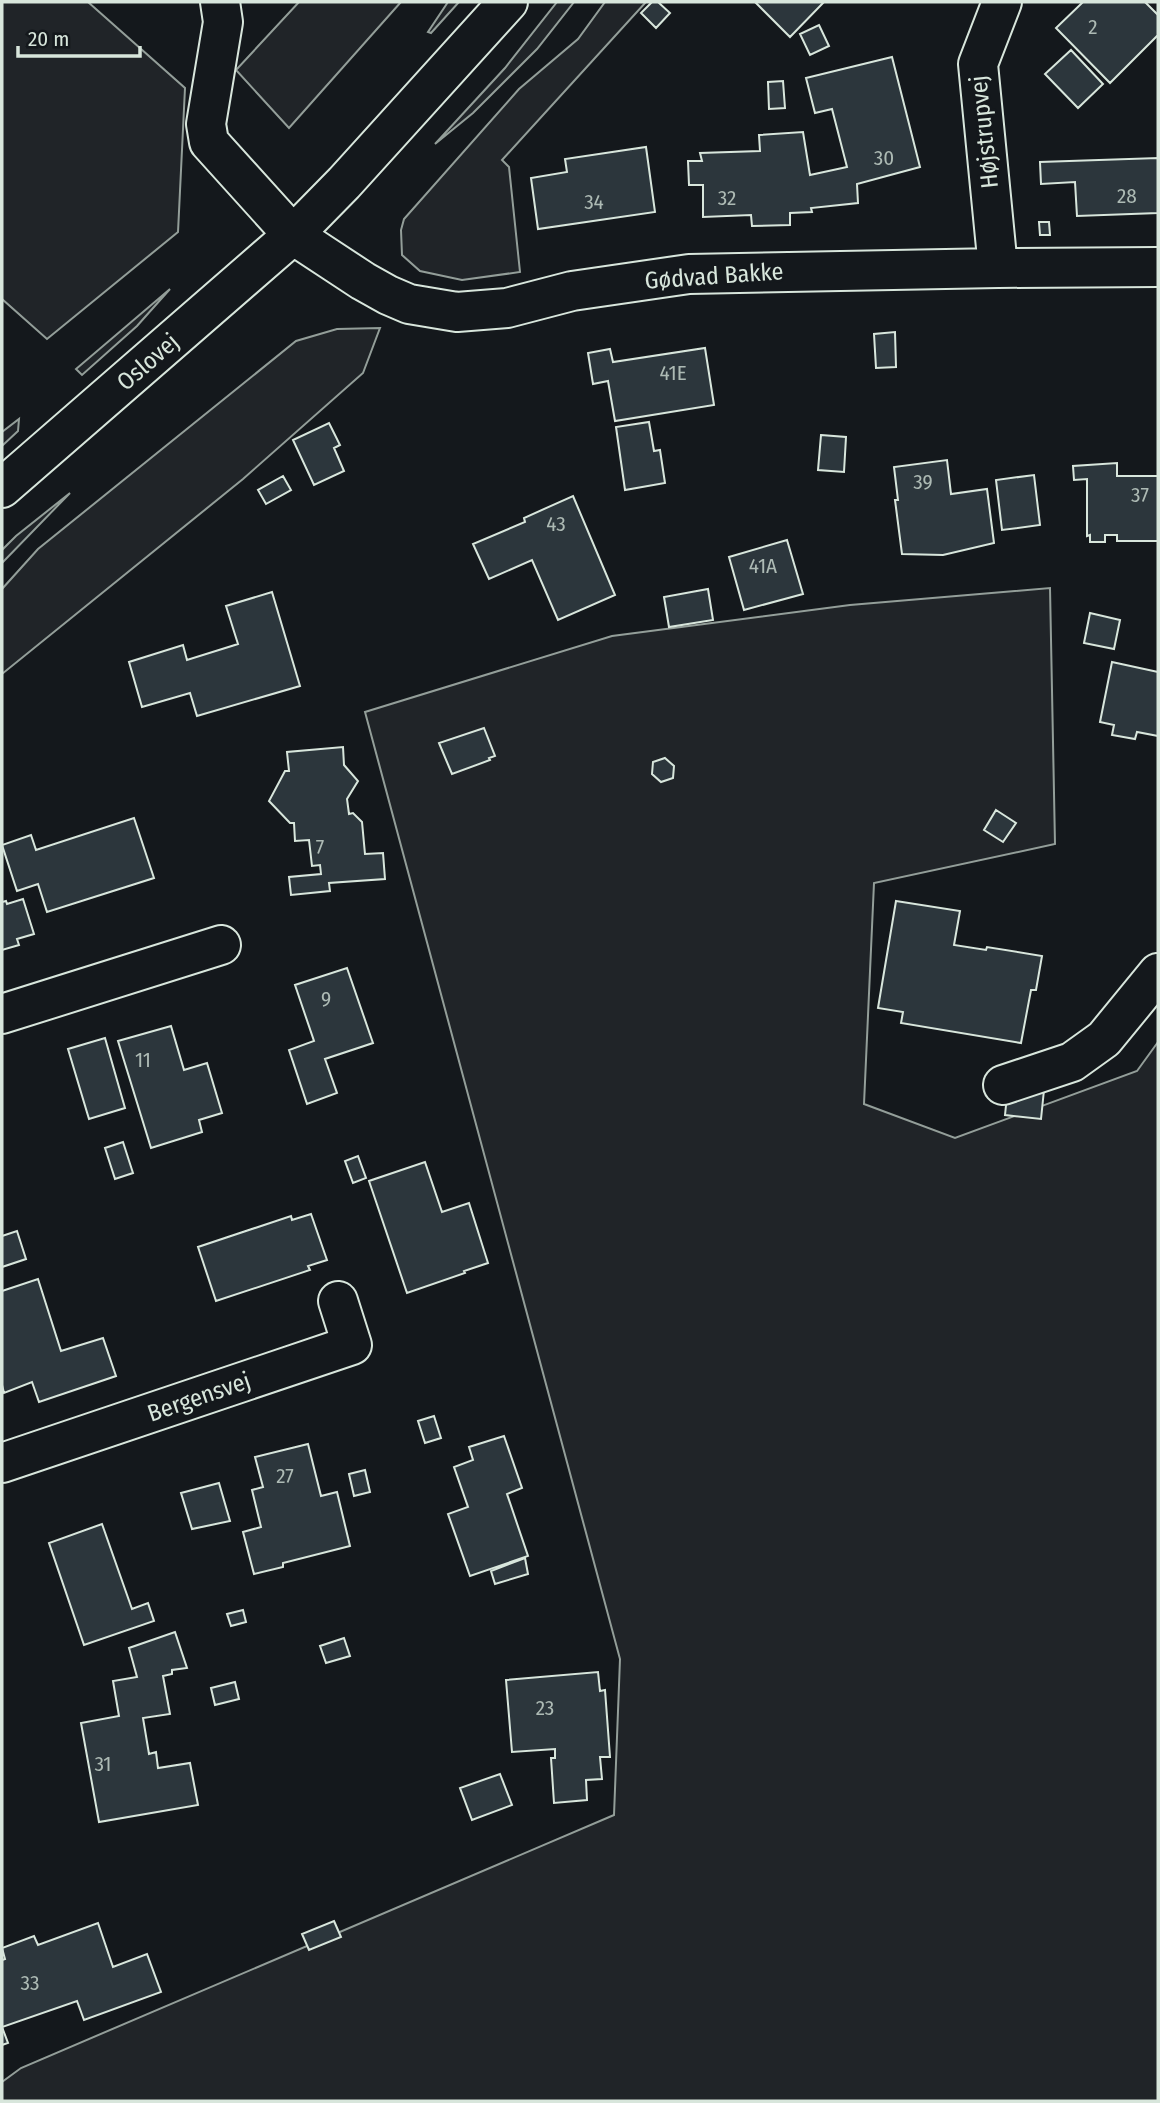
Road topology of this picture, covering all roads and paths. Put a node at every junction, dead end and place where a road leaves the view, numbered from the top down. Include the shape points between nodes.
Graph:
1 (220, 2) edge
2 (508, 2) edge
3 (1002, 2) edge
4 (293, 235) junction
5 (1158, 267) edge
6 (998, 268) junction
7 (2, 488) edge
8 (221, 945) dead end
9 (1158, 973) edge
10 (2, 1014) edge
11 (1003, 1085) dead end
12 (338, 1301) dead end
13 (2, 1463) edge

1 - 4 street via 223,22 206,124 209,142
2 - 4 street, Oslovej
3 - 6 street, Højstrupvej via 978,64
4 - 6 street, Gødvad Bakke via 388,295 409,304 457,312 507,308 572,291 689,274
4 - 7 street, Oslovej
5 - 6 street, Gødvad Bakke
8 - 10 street
9 - 11 street via 1104,1039 1072,1062
12 - 13 street, Bergensvej via 352,1345

